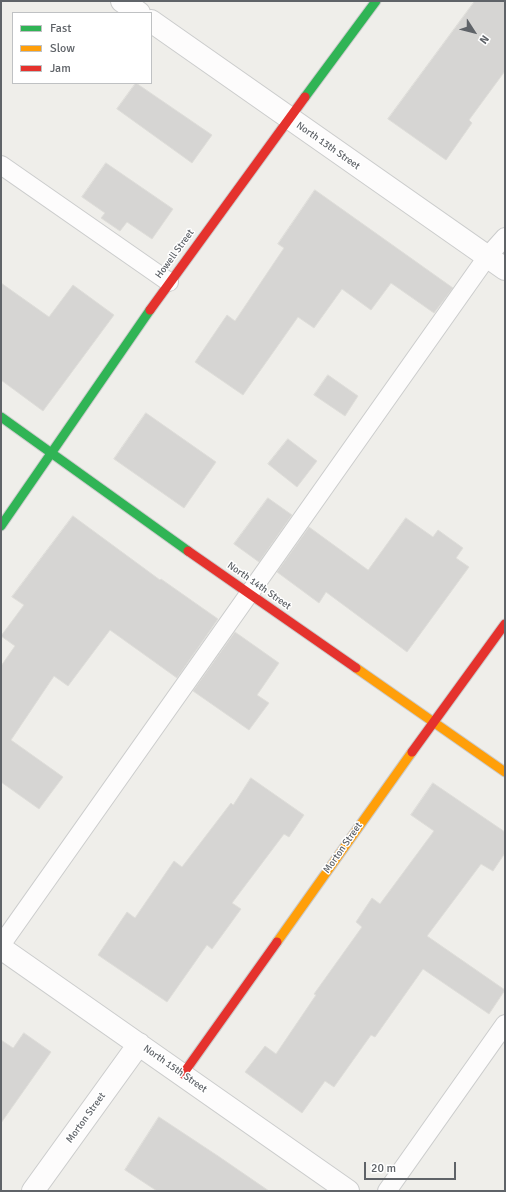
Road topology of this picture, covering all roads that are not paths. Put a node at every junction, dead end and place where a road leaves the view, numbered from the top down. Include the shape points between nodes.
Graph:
1 (122, 1) edge
2 (376, 1) edge
3 (138, 12) edge
4 (152, 23) edge
5 (288, 118) junction
6 (1, 165) edge
7 (505, 237) edge
8 (487, 257) junction
9 (505, 269) edge
10 (169, 282) junction
11 (1, 417) edge
12 (52, 454) junction
13 (1, 526) edge
14 (248, 593) junction
15 (505, 624) edge
16 (434, 721) junction
17 (505, 772) edge
18 (1, 945) edge
19 (1, 948) edge
20 (505, 1024) edge
21 (139, 1044) junction
22 (183, 1074) junction
23 (33, 1191) edge
24 (348, 1191) edge
25 (387, 1191) edge

1 - 3 street
2 - 5 street, Howell Street
4 - 5 street, North 13th Street
5 - 8 street, North 13th Street
5 - 10 street, Howell Street
6 - 10 lane
7 - 8 lane
8 - 9 street, North 13th Street
8 - 14 lane
10 - 12 street, Howell Street
11 - 12 street, North 14th Street
12 - 13 street, Howell Street
12 - 14 street, North 14th Street
14 - 16 street, North 14th Street
14 - 18 lane
15 - 16 street, Morton Street
16 - 17 street, North 14th Street
16 - 22 street, Morton Street
19 - 21 street, North 15th Street
20 - 25 lane
21 - 22 street, North 15th Street
21 - 23 street, Morton Street
22 - 24 street, North 15th Street

